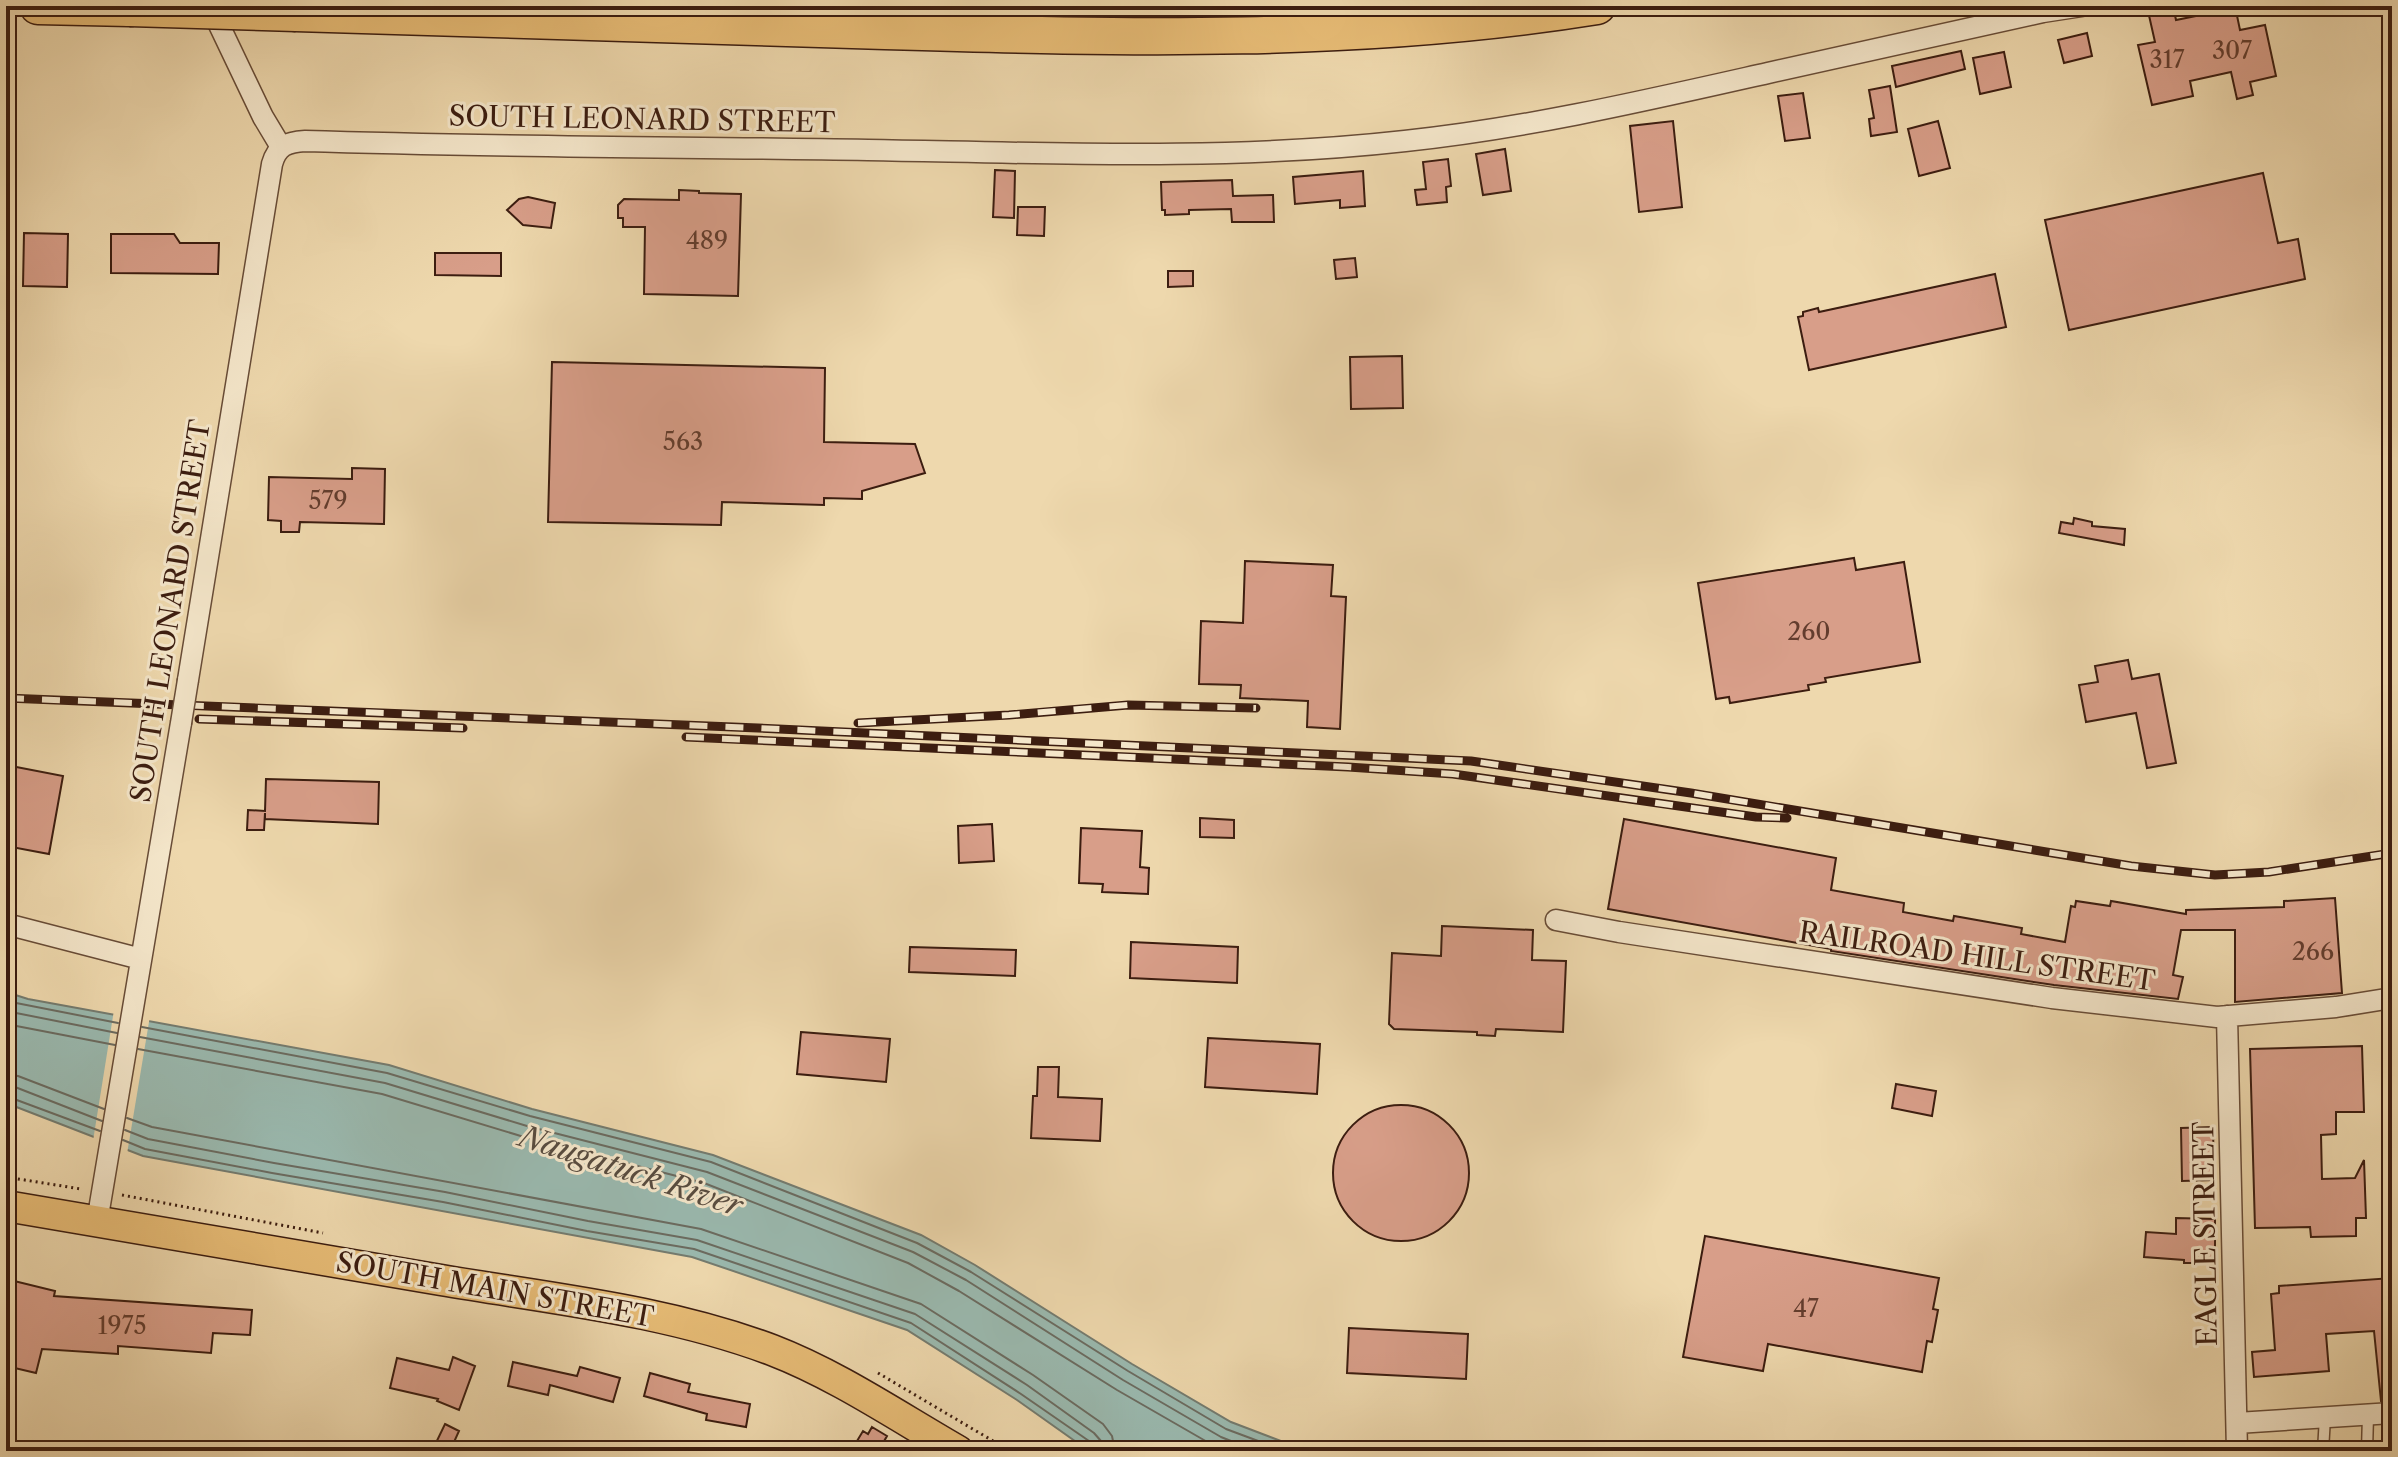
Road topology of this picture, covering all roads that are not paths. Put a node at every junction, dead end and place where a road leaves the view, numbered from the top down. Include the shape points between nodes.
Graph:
1 (38, 6) edge
2 (210, 6) edge
3 (1597, 6) edge
4 (2082, 6) edge
5 (2051, 9) edge
6 (281, 147) junction
7 (1556, 920) dead end
8 (6, 924) edge
9 (141, 959) junction
10 (2392, 998) edge
11 (2227, 1016) junction
12 (6, 1206) edge
13 (97, 1222) junction
14 (2392, 1413) edge
15 (2368, 1415) junction
16 (2325, 1417) junction
17 (2237, 1423) junction
18 (958, 1451) edge
19 (2237, 1451) edge
20 (2323, 1451) edge
21 (2367, 1451) edge

1 - 3 highway, bridge via 1033,35 1238,36 1444,26
2 - 6 street
4 - 5 street, SOUTH LEONARD STREET
5 - 6 street, SOUTH LEONARD STREET via 1539,122 1327,148 1121,154 305,141
6 - 9 street, SOUTH LEONARD STREET, bridge via 272,164
7 - 11 street, RAILROAD HILL STREET via 2052,998
8 - 9 street
9 - 13 street, SOUTH LEONARD STREET
10 - 11 street, RAILROAD HILL STREET
11 - 17 street, EAGLE STREET
12 - 13 main road, SOUTH MAIN STREET
13 - 18 main road, SOUTH MAIN STREET via 595,1304 702,1328 805,1364
14 - 15 street
15 - 16 street
15 - 21 lane
16 - 17 street
16 - 20 lane
17 - 19 street, EAGLE STREET

